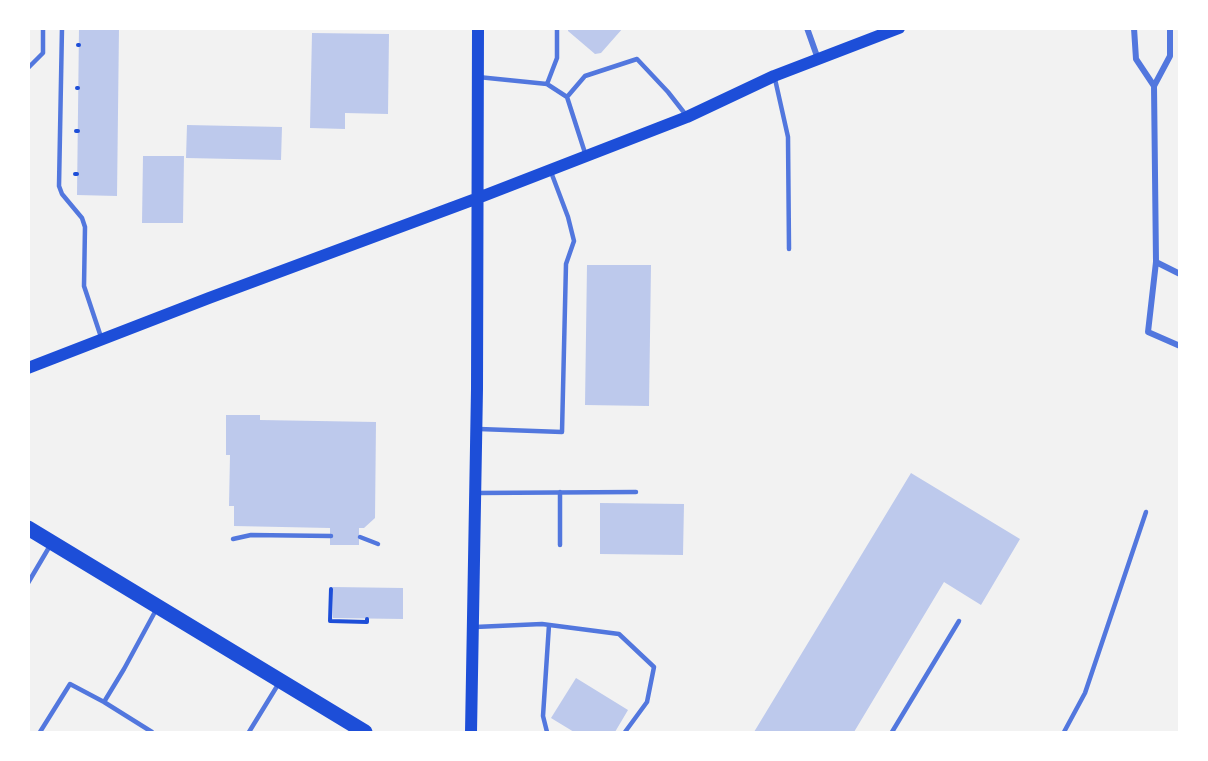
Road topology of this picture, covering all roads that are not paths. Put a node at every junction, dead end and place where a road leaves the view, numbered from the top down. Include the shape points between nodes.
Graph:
1 (43, 28) edge
2 (62, 28) edge
3 (478, 28) edge
4 (557, 28) edge
5 (807, 28) edge
6 (899, 28) edge
7 (1134, 28) edge
8 (1170, 28) edge
9 (818, 60) junction
10 (28, 68) edge
11 (774, 76) junction
12 (478, 77) junction
13 (547, 84) junction
14 (1154, 86) junction
15 (567, 97) junction
16 (687, 117) junction
17 (586, 156) junction
18 (550, 170) junction
19 (478, 198) junction
20 (789, 249) dead end
21 (1156, 262) junction
22 (1179, 274) edge
23 (102, 340) junction
24 (1179, 346) edge
25 (29, 366) edge
26 (476, 429) junction
27 (560, 492) junction
28 (636, 492) dead end
29 (475, 493) junction
30 (1146, 512) dead end
31 (28, 528) edge
32 (331, 536) dead end
33 (360, 537) dead end
34 (233, 539) dead end
35 (52, 542) junction
36 (378, 544) dead end
37 (560, 545) dead end
38 (28, 583) edge
39 (158, 607) junction
40 (959, 621) dead end
41 (549, 625) junction
42 (473, 627) junction
43 (280, 681) junction
44 (104, 702) junction
45 (40, 732) edge
46 (152, 732) edge
47 (249, 732) edge
48 (365, 732) edge
49 (471, 732) edge
50 (547, 732) edge
51 (626, 732) edge
52 (892, 732) edge
53 (1064, 732) edge

1 - 10 lane via 43,53
2 - 23 lane via 59,186 85,227 84,286
3 - 12 main road
4 - 13 lane via 557,58
5 - 9 street
6 - 9 main road
7 - 14 street via 1136,59
8 - 14 street via 1170,56
9 - 11 main road
11 - 16 main road
11 - 20 lane via 788,137
12 - 13 lane
12 - 19 main road
13 - 15 lane
14 - 21 street
15 - 16 lane via 585,76 637,59
15 - 17 lane
16 - 17 main road
17 - 18 main road
18 - 19 main road
18 - 26 lane via 574,241 566,264 562,432
19 - 23 main road
19 - 26 main road
21 - 22 street
21 - 24 street via 1148,332
23 - 25 main road
26 - 29 main road
27 - 28 lane
27 - 29 lane
27 - 37 lane
29 - 42 main road
30 - 53 lane via 1085,693
31 - 35 main road
32 - 34 lane via 251,535
33 - 36 lane
35 - 38 lane
35 - 39 main road
39 - 43 main road
39 - 44 lane
40 - 52 lane
41 - 42 lane
41 - 50 lane via 543,716
41 - 51 lane via 619,634 654,667 647,702
42 - 49 main road
43 - 47 lane
43 - 48 main road
44 - 45 lane via 70,684
44 - 46 lane

